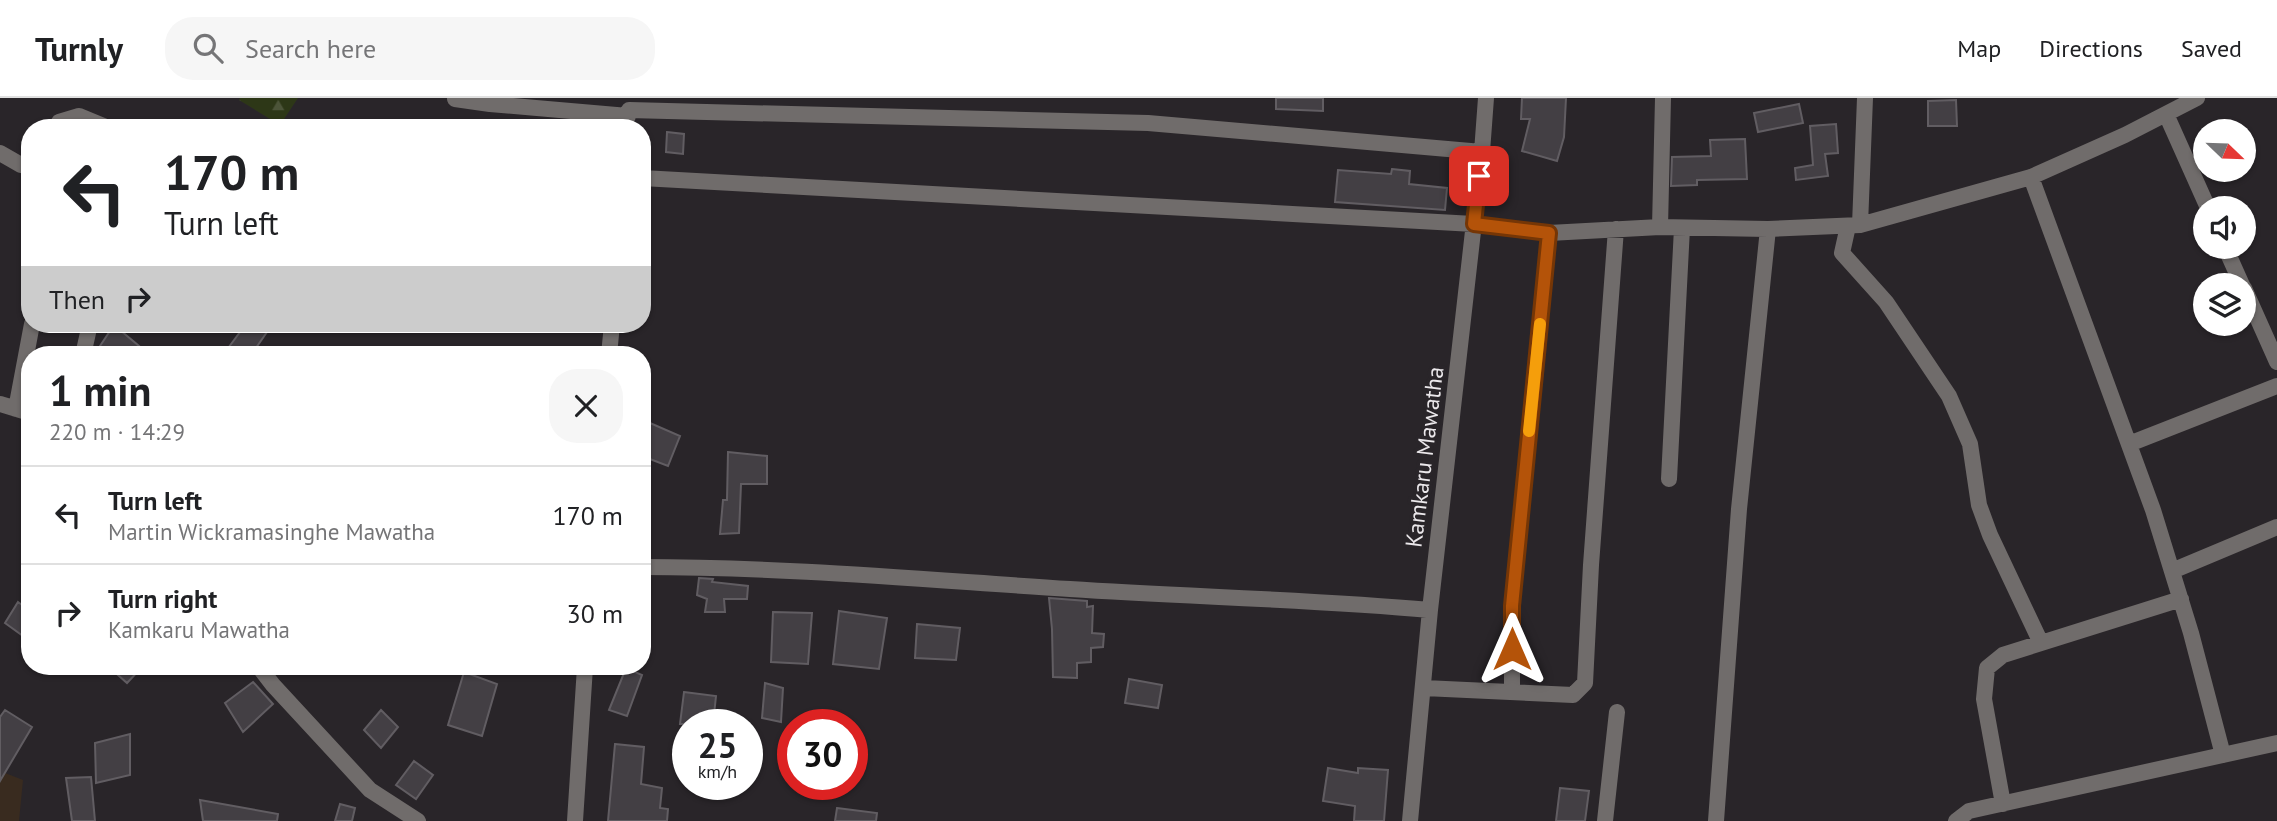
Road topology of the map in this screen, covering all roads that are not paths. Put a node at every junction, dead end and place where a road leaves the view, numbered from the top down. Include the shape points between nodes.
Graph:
1 (1486, 98) edge
2 (1663, 98) edge
3 (1865, 98) edge
4 (2197, 98) edge
5 (455, 99) edge
6 (628, 113) edge
7 (2166, 114) junction
8 (69, 119) edge
9 (86, 119) edge
10 (1482, 152) junction
11 (0, 153) edge
12 (21, 164) edge
13 (2031, 177) junction
14 (651, 178) edge
15 (2203, 196) edge
16 (1474, 224) junction
17 (1854, 225) junction
18 (1660, 227) junction
19 (1682, 228) junction
20 (1616, 229) junction
21 (1768, 229) junction
22 (1549, 233) junction
23 (2256, 315) edge
24 (2277, 362) edge
25 (2277, 386) edge
26 (0, 404) edge
27 (21, 410) edge
28 (2129, 444) junction
29 (1669, 479) dead end
30 (2277, 527) edge
31 (651, 567) edge
32 (2172, 571) junction
33 (2181, 599) junction
34 (1430, 610) junction
35 (2041, 643) junction
36 (265, 675) edge
37 (584, 675) edge
38 (1424, 688) junction
39 (1512, 692) junction
40 (1617, 712) dead end
41 (2277, 743) edge
42 (2223, 755) junction
43 (2003, 804) junction
44 (418, 821) edge
45 (575, 821) edge
46 (1410, 821) edge
47 (1605, 821) edge
48 (1716, 821) edge
49 (1955, 821) edge

1 - 10 street, Kamkaru Mawatha
2 - 18 street
3 - 17 street
4 - 7 street
5 - 6 street
6 - 10 street via 1148,122
7 - 13 street
7 - 15 street
8 - 9 street
10 - 16 street, Kamkaru Mawatha
11 - 12 street
13 - 17 street
13 - 28 street
14 - 16 street
16 - 22 street
16 - 34 street, Kamkaru Mawatha
17 - 21 street
17 - 35 street via 1842,253 1886,302 1949,396 1970,444 1979,505 1990,535
18 - 19 street
18 - 20 street
19 - 21 street
19 - 29 street
20 - 22 street
20 - 39 street via 1584,682 1573,695
21 - 48 street via 1739,509
22 - 39 street via 1512,606
23 - 24 street
25 - 28 street
26 - 27 street
28 - 32 street
30 - 32 street
31 - 34 street via 743,568
32 - 33 street
33 - 35 street
33 - 42 street
34 - 38 street, Kamkaru Mawatha
35 - 43 street via 2003,655 1987,668 1984,699
36 - 44 street via 370,790
37 - 45 street
38 - 39 street
38 - 46 street, Kamkaru Mawatha
40 - 47 street
41 - 42 street
42 - 43 street
43 - 49 street via 1969,811

